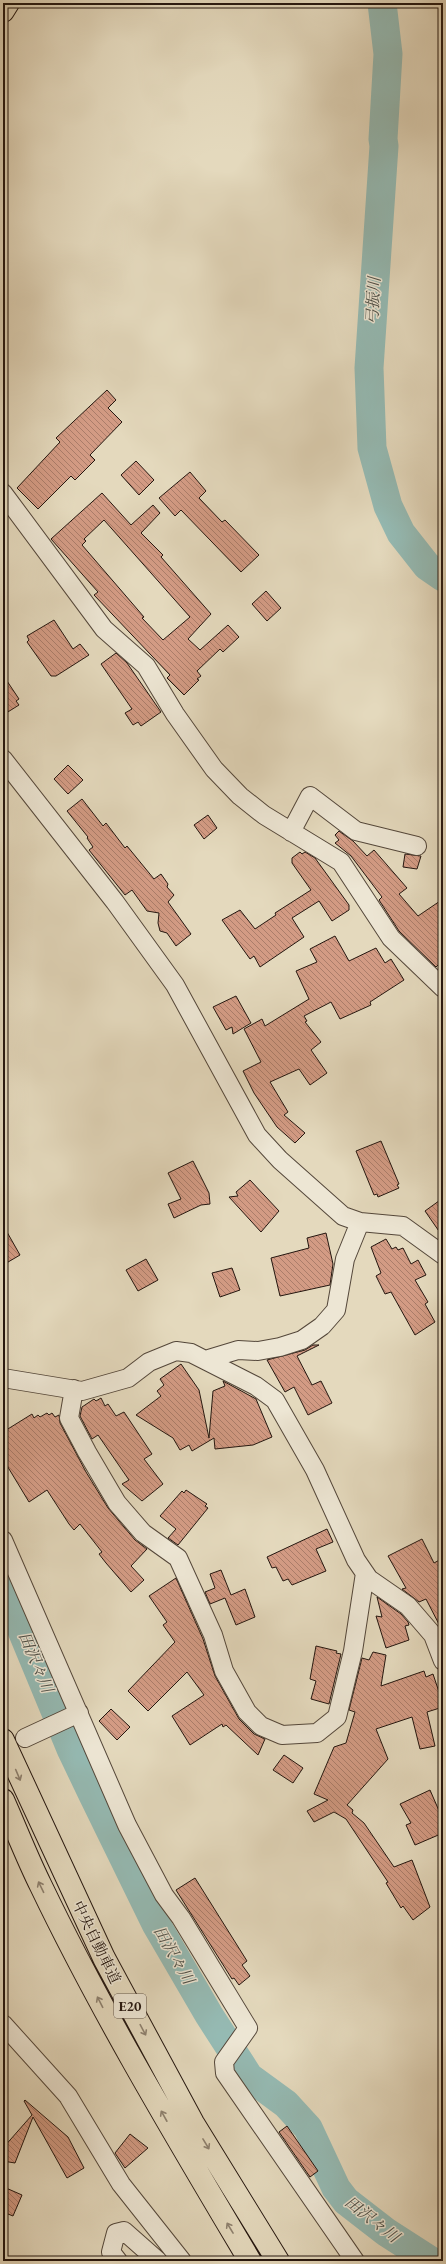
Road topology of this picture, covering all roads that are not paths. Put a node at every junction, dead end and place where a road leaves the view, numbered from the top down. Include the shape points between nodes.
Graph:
1 (8, 3) edge
2 (3, 11) edge
3 (3, 494) edge
4 (3, 759) edge
5 (290, 832) junction
6 (417, 846) dead end
7 (443, 988) edge
8 (360, 1222) junction
9 (443, 1255) edge
10 (205, 1360) junction
11 (3, 1378) edge
12 (74, 1389) junction
13 (3, 1540) edge
14 (365, 1573) junction
15 (443, 1661) edge
16 (79, 1713) junction
17 (25, 1738) dead end
18 (3, 1740) edge
19 (3, 1800) edge
20 (3, 2024) edge
21 (118, 2261) edge
22 (158, 2261) edge
23 (182, 2261) edge
24 (250, 2261) edge
25 (278, 2261) edge
26 (355, 2261) edge

1 - 2 highway
3 - 5 street via 104,628 146,666 175,714 214,769 240,796
4 - 8 street via 115,902 175,986 257,1135 280,1160 343,1216
5 - 6 street via 310,796 356,830
5 - 7 street via 341,862 392,938
8 - 9 street via 403,1226
8 - 10 street via 345,1259 336,1310 322,1326 302,1340 280,1347 258,1351 238,1350
10 - 12 street via 191,1353 176,1351 148,1362 128,1378 82,1391
10 - 14 street via 256,1386 275,1400 315,1470 356,1560
11 - 12 street
12 - 14 street via 69,1418 87,1452 117,1503 143,1532 178,1558 213,1636 224,1671 247,1712 261,1726 282,1735 317,1733 337,1717 353,1651
13 - 16 street
14 - 15 street via 369,1579 408,1606 433,1635
16 - 17 street
16 - 26 street via 127,1825 164,1895 181,1918 248,2028 224,2062 225,2072
18 -> 25 highway, 中央自動車道 / E20 via 22,1786 104,1958 193,2123
24 -> 19 highway, 中央自動車道 / E20 via 105,2011 41,1886
20 - 23 street via 68,2096 121,2184
21 - 22 street via 111,2252 116,2233 124,2231

